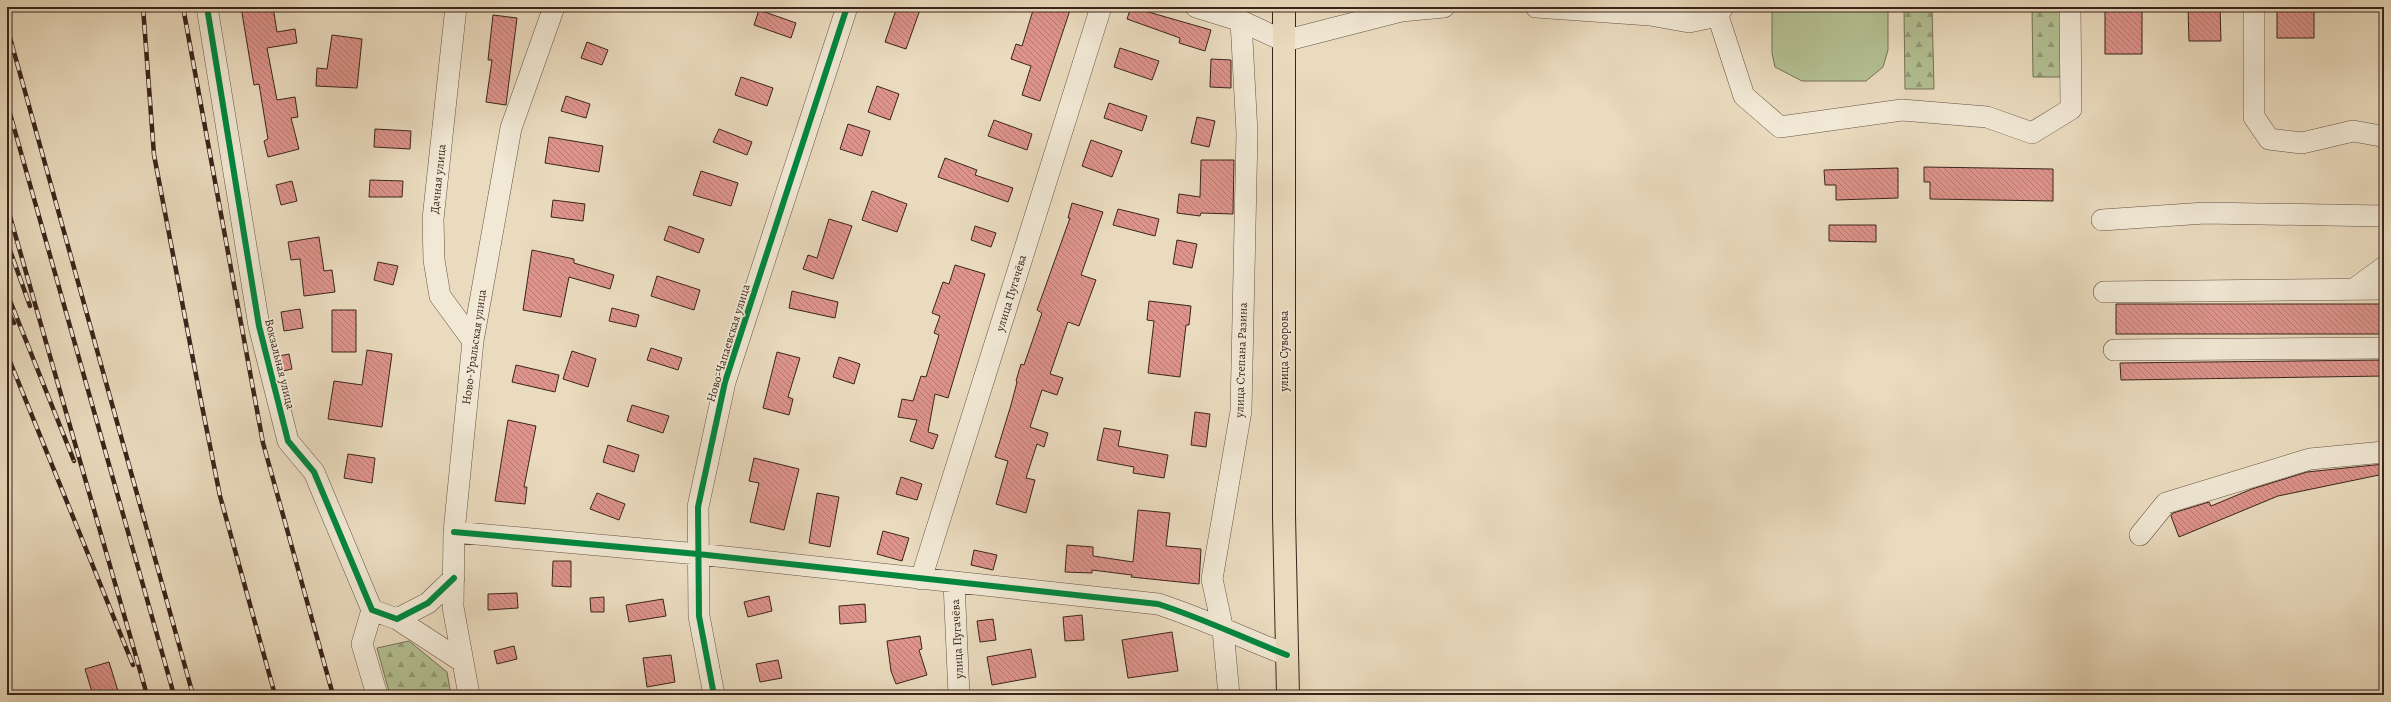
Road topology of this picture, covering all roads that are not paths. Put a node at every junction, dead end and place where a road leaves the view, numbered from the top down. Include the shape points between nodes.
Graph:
1 (207, 7) edge
2 (456, 7) edge
3 (554, 7) edge
4 (847, 7) edge
5 (1101, 7) edge
6 (1196, 7) edge
7 (1284, 7) edge
8 (1444, 7) edge
9 (1536, 7) edge
10 (2070, 7) edge
11 (2254, 7) edge
12 (1721, 11) edge
13 (1241, 21) junction
14 (1284, 41) junction
15 (2384, 138) edge
16 (2384, 216) edge
17 (2102, 220) dead end
18 (2384, 267) edge
19 (2354, 289) junction
20 (2384, 289) edge
21 (2104, 292) dead end
22 (473, 341) junction
23 (2384, 348) edge
24 (2114, 350) dead end
25 (2384, 452) edge
26 (454, 532) junction
27 (2140, 535) dead end
28 (698, 554) junction
29 (454, 578) junction
30 (921, 579) junction
31 (954, 583) junction
32 (372, 610) junction
33 (397, 620) junction
34 (1223, 630) junction
35 (1287, 655) junction
36 (463, 662) junction
37 (377, 695) edge
38 (470, 695) edge
39 (714, 695) edge
40 (960, 695) edge
41 (1229, 695) edge
42 (1288, 695) edge

1 - 32 street, Вокзальная улица via 259,326 288,441 314,472
2 - 22 street, Дачная улица via 433,219 434,260 440,296
3 - 22 street, Ново-Уральская улица via 511,128
4 - 28 street, Ново-Чапаевская улица via 725,382 698,507
5 - 30 street, улица Пугачёва
6 - 13 street
7 - 14 main road, улица Суворова
8 - 14 street via 1401,11
9 - 12 street via 1650,15 1689,22
10 - 12 street via 2071,109 2032,133 1987,117 1902,110 1780,127 1744,96
11 - 15 street via 2254,116 2270,139 2302,143 2353,131
13 - 14 street
13 - 34 street, улица Степана Разина via 1247,133 1241,411 1212,579
14 - 35 main road, улица Суворова via 1284,516
16 - 17 street via 2205,213
18 - 19 street
19 - 20 street
19 - 21 street
22 - 26 street, Ново-Уральская улица
23 - 24 street
25 - 27 street via 2310,459 2166,503
26 - 28 street
26 - 29 street, Ново-Уральская улица
28 - 30 street
28 - 39 street, Ново-Чапаевская улица via 699,616
29 - 33 street via 428,603
29 - 36 street, Ново-Уральская улица via 453,607
30 - 31 street
31 - 34 street via 1158,604 1201,618
31 - 40 street, улица Пугачёва
32 - 33 street
32 - 37 street via 362,644
33 - 36 street
34 - 35 street
34 - 41 street, улица Степана Разина
35 - 42 main road, улица Суворова
36 - 38 street, Ново-Уральская улица

